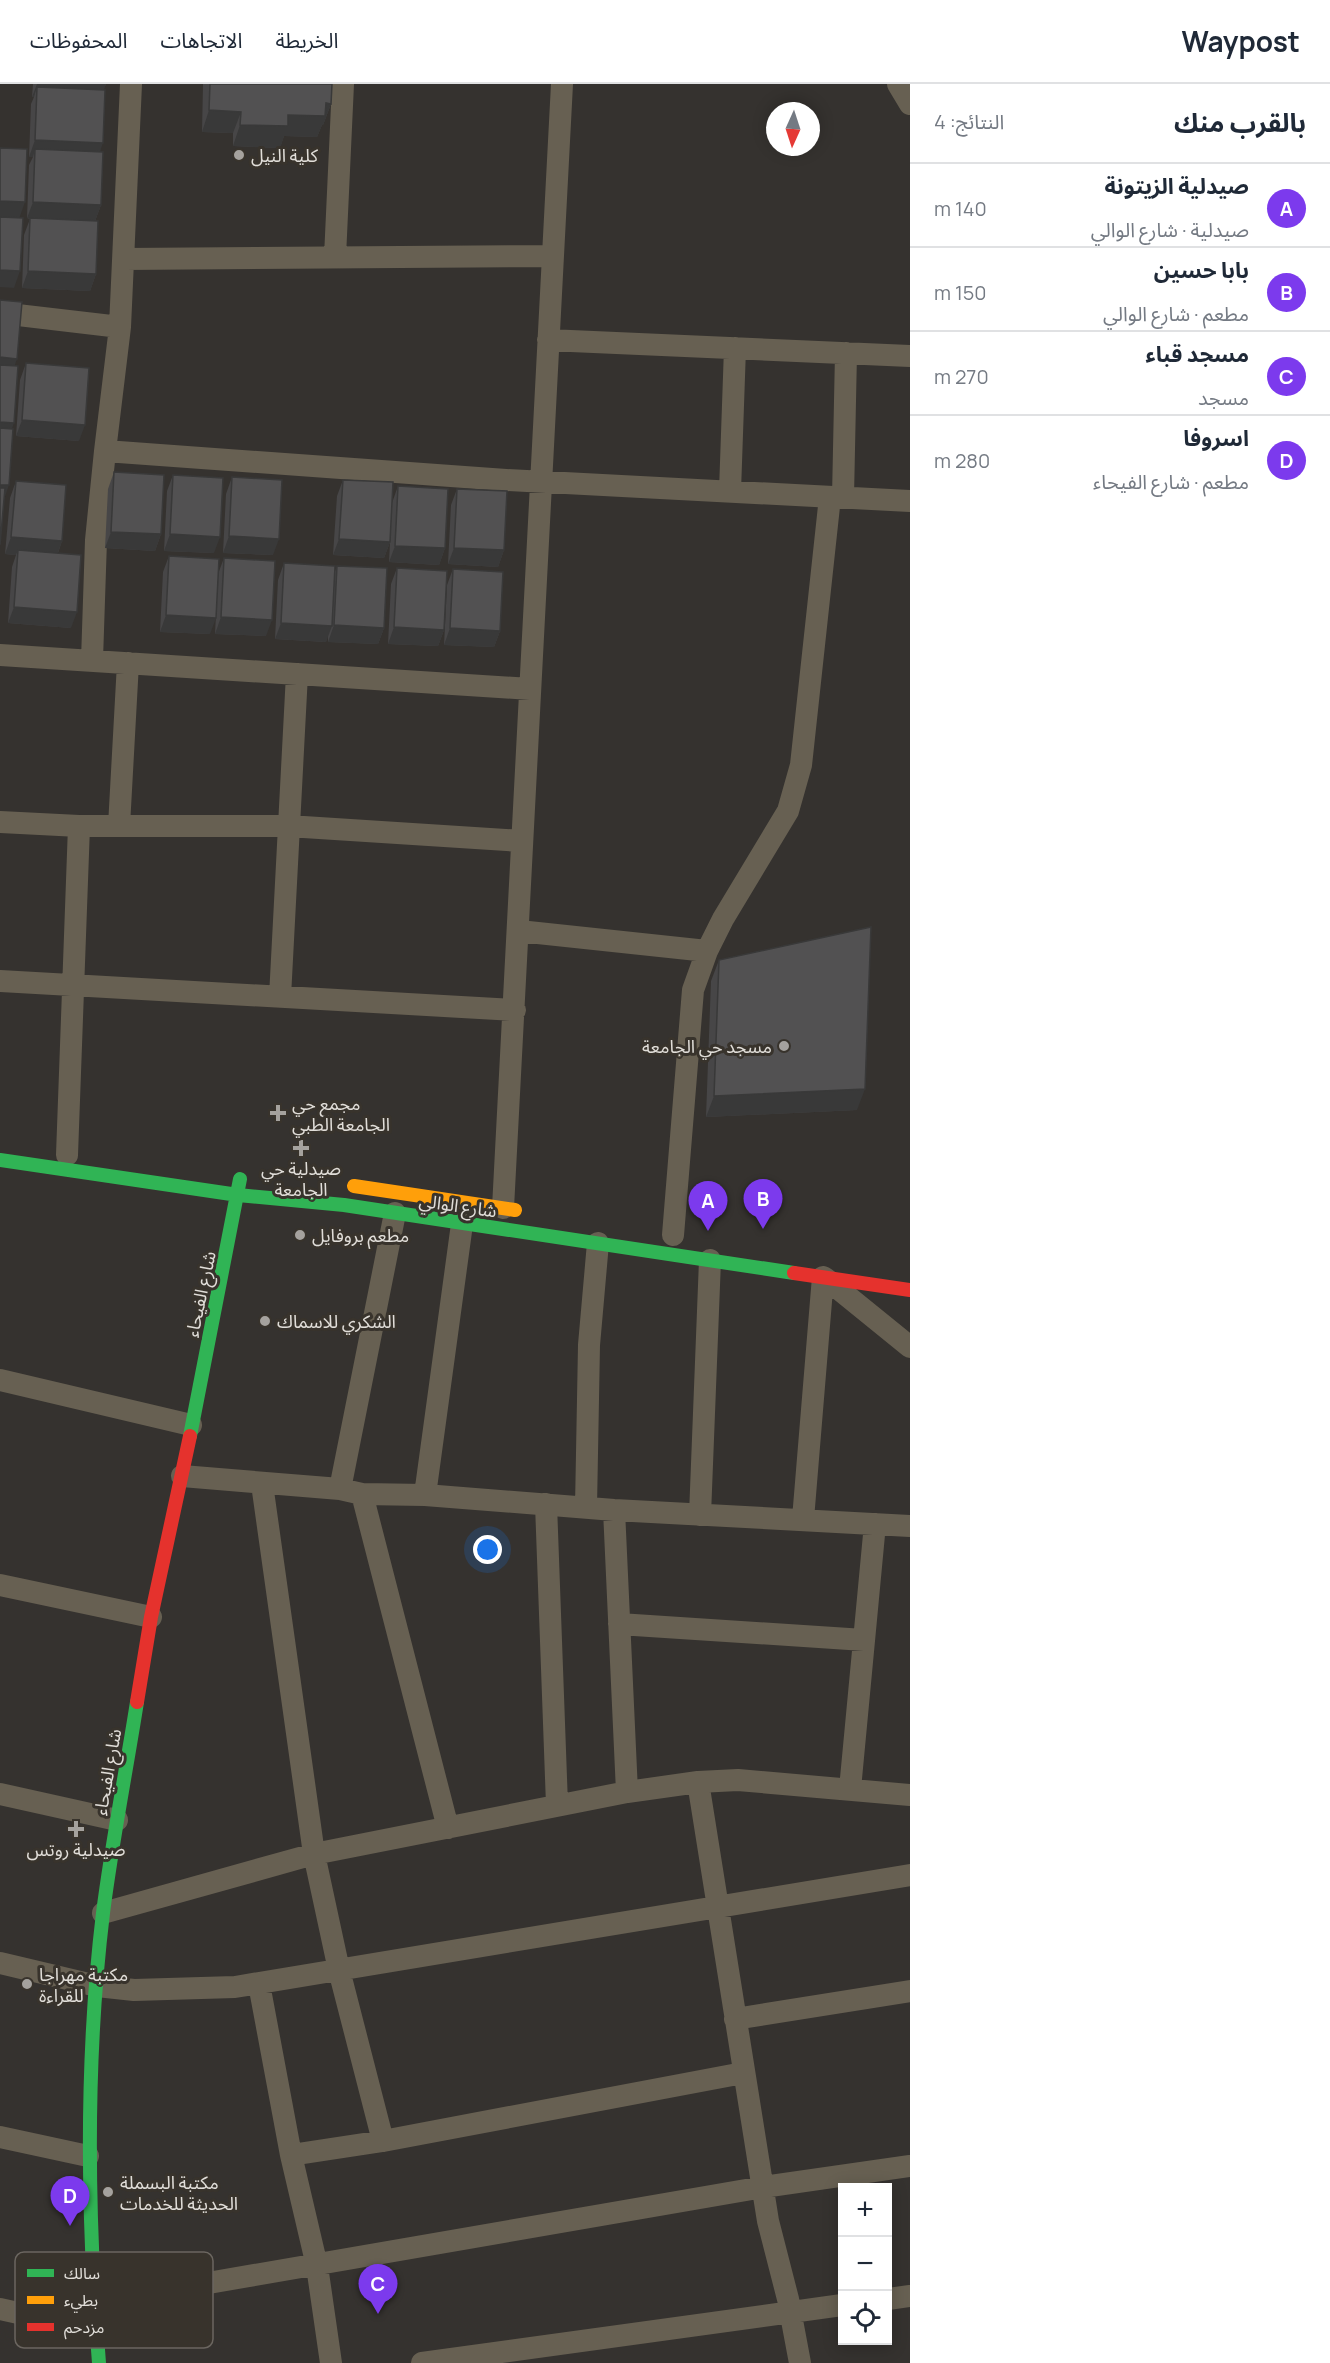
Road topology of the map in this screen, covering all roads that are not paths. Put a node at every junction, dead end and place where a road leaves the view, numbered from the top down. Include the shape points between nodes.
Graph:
1 (131, 84) edge
2 (343, 84) edge
3 (562, 84) edge
4 (898, 84) edge
5 (910, 104) edge
6 (553, 256) junction
7 (335, 257) junction
8 (124, 259) junction
9 (0, 313) edge
10 (120, 327) junction
11 (548, 340) junction
12 (735, 348) junction
13 (846, 353) junction
14 (910, 356) edge
15 (105, 451) junction
16 (541, 482) junction
17 (730, 491) junction
18 (836, 497) junction
19 (910, 501) edge
20 (0, 655) edge
21 (92, 660) junction
22 (128, 663) junction
23 (297, 674) junction
24 (530, 689) junction
25 (0, 822) edge
26 (80, 826) junction
27 (119, 826) junction
28 (288, 826) junction
29 (522, 841) junction
30 (519, 931) junction
31 (707, 951) junction
32 (0, 981) edge
33 (74, 986) junction
34 (280, 997) junction
35 (515, 1010) junction
36 (67, 1155) dead end
37 (0, 1160) edge
38 (258, 1180) dead end
39 (345, 1185) dead end
40 (238, 1195) junction
41 (503, 1208) junction
42 (525, 1212) dead end
43 (395, 1214) junction
44 (462, 1224) junction
45 (673, 1235) dead end
46 (598, 1243) junction
47 (710, 1260) junction
48 (824, 1277) junction
49 (910, 1290) edge
50 (910, 1347) edge
51 (0, 1380) edge
52 (190, 1425) junction
53 (182, 1476) junction
54 (262, 1484) junction
55 (351, 1491) junction
56 (425, 1495) junction
57 (546, 1504) junction
58 (585, 1508) junction
59 (614, 1510) junction
60 (700, 1515) junction
61 (803, 1519) junction
62 (875, 1524) junction
63 (910, 1526) edge
64 (0, 1585) edge
65 (151, 1617) junction
66 (619, 1624) junction
67 (864, 1640) junction
68 (698, 1782) junction
69 (850, 1790) junction
70 (627, 1792) junction
71 (0, 1794) edge
72 (910, 1795) edge
73 (557, 1805) junction
74 (117, 1820) junction
75 (448, 1828) junction
76 (314, 1854) junction
77 (910, 1875) edge
78 (717, 1907) junction
79 (103, 1913) junction
80 (0, 1963) edge
81 (339, 1970) junction
82 (260, 1984) junction
83 (97, 1986) junction
84 (910, 1991) edge
85 (735, 2019) junction
86 (743, 2073) junction
87 (0, 2137) edge
88 (383, 2141) junction
89 (291, 2155) junction
90 (88, 2156) junction
91 (910, 2166) edge
92 (763, 2187) junction
93 (91, 2252) edge
94 (317, 2266) junction
95 (213, 2284) edge
96 (910, 2296) edge
97 (892, 2298) edge
98 (838, 2307) edge
99 (0, 2309) edge
100 (15, 2312) edge
101 (790, 2313) junction
102 (98, 2348) edge
103 (531, 2356) edge
104 (99, 2363) edge
105 (332, 2363) edge
106 (422, 2363) edge
107 (800, 2363) edge

1 - 8 street
2 - 7 street
3 - 6 street
4 - 5 street
6 - 7 street
6 - 11 street
7 - 8 street
8 - 10 street
9 - 10 street
10 - 15 street
11 - 12 street
11 - 16 street
12 - 13 street
12 - 17 street
13 - 14 street
13 - 18 street
15 - 16 street
15 - 21 street via 96,540
16 - 17 street
16 - 24 street
17 - 18 street
18 - 19 street
18 - 31 street via 801,765 788,811
20 - 21 street
21 - 22 street
22 - 23 street
22 - 27 street
23 - 24 street
23 - 28 street
24 - 29 street
25 - 26 street
26 - 27 street
26 - 33 street
27 - 28 street
28 - 29 street
28 - 34 street
29 - 30 street
30 - 31 street
30 - 35 street
31 - 45 street via 693,990
32 - 33 street
33 - 34 street
33 - 36 street
34 - 35 street
35 - 41 street
37 - 40 street, شارع الوالي
38 - 40 street, شارع الفيحاء via 234,1178
39 - 41 street, شارع الوالي
40 - 43 street, شارع الوالي via 306,1199
40 - 52 street, شارع الفيحاء
41 - 42 street, شارع الوالي
43 - 44 street, شارع الوالي
43 - 55 street
44 - 46 street, شارع الوالي
44 - 56 street
46 - 47 street, شارع الوالي
46 - 58 street
47 - 48 street, شارع الوالي
47 - 60 street
48 - 49 street, شارع الوالي
48 - 50 street
48 - 61 street
51 - 52 street
52 - 53 street, شارع الفيحاء
53 - 54 street
53 - 65 street, شارع الفيحاء
54 - 55 street
54 - 76 street
55 - 56 street
55 - 75 street
56 - 57 street
57 - 58 street
57 - 73 street
58 - 59 street
59 - 60 street
59 - 66 street
60 - 61 street
61 - 62 street
62 - 63 street
62 - 67 street
64 - 65 street
65 - 74 street, شارع الفيحاء
66 - 67 street
66 - 70 street
67 - 69 street
68 - 69 street via 738,1780
68 - 70 street
68 - 78 street
69 - 72 street
70 - 73 street
71 - 74 street
73 - 75 street
74 - 79 street, شارع الفيحاء
75 - 76 street
76 - 79 street
76 - 81 street
77 - 78 street
78 - 81 street
78 - 85 street
79 - 83 street, شارع الفيحاء
80 - 83 street
81 - 82 street
81 - 88 street
82 - 83 street via 134,1990
82 - 89 street
83 - 90 street, شارع الفيحاء
84 - 85 street
85 - 86 street
86 - 88 street
86 - 92 street
87 - 90 street
88 - 89 street
89 - 94 street
90 - 93 street, شارع الفيحاء
91 - 92 street
92 - 94 street
92 - 101 street
94 - 95 street
94 - 105 street
96 - 97 street
98 - 101 street
99 - 100 street
101 - 103 street
101 - 107 street
102 - 104 street, شارع الفيحاء
103 - 106 street

